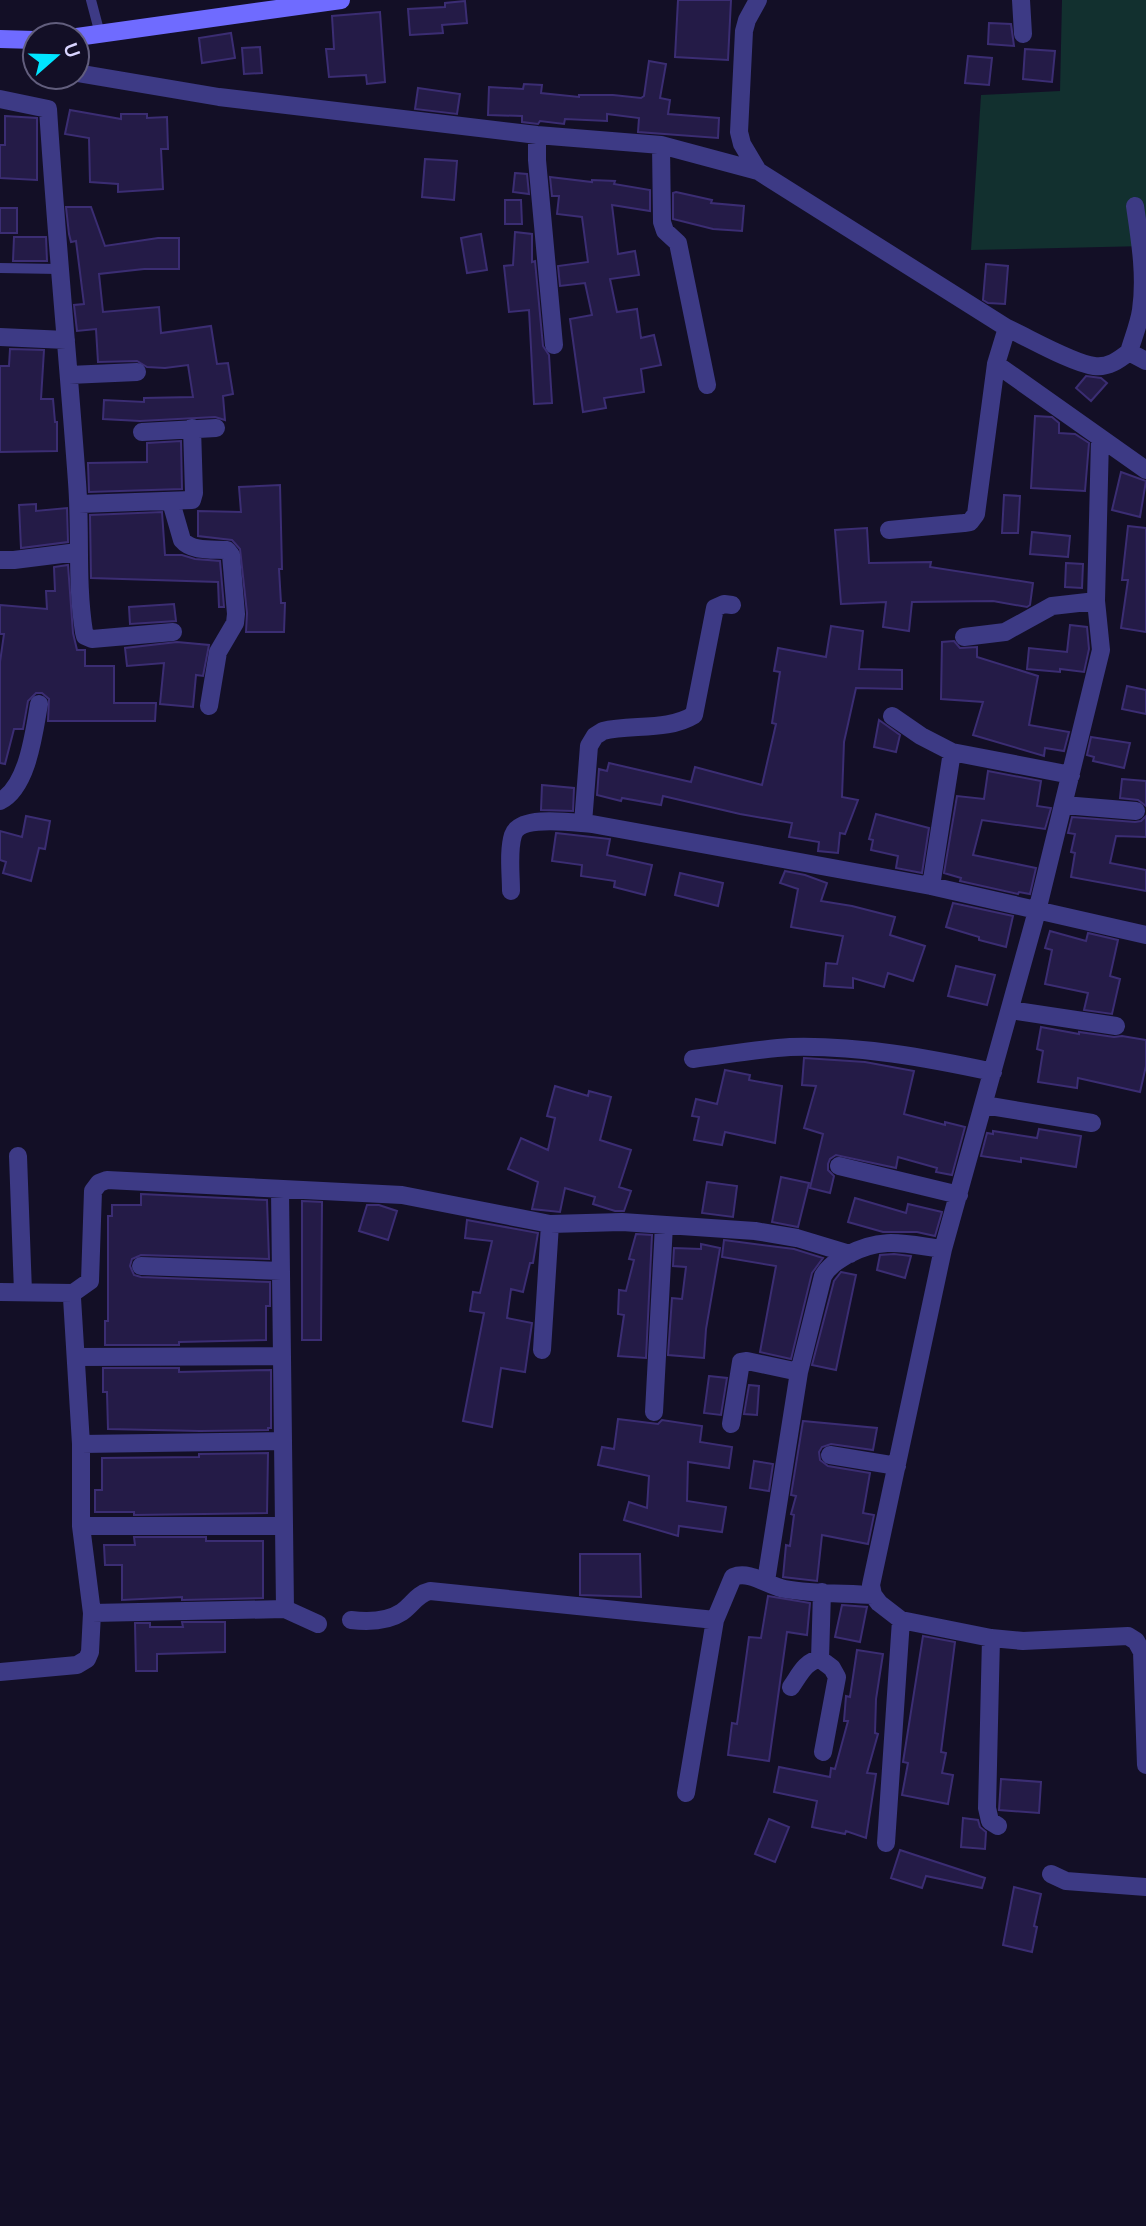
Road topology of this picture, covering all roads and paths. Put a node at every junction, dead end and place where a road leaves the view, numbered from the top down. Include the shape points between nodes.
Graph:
1 (91, 0) edge
2 (341, 0) edge
3 (758, 0) edge
4 (1021, 0) edge
5 (283, 4) edge
6 (100, 34) junction
7 (1023, 34) dead end
8 (91, 35) edge
9 (0, 39) edge
10 (21, 40) edge
11 (91, 75) edge
12 (0, 99) edge
13 (537, 147) junction
14 (661, 153) junction
15 (758, 172) junction
16 (1135, 206) dead end
17 (0, 268) edge
18 (58, 269) junction
19 (0, 337) edge
20 (66, 340) junction
21 (554, 345) dead end
22 (1002, 345) junction
23 (1129, 352) junction
24 (1146, 361) edge
25 (137, 372) dead end
26 (69, 375) junction
27 (707, 385) dead end
28 (191, 428) junction
29 (216, 428) dead end
30 (142, 432) dead end
31 (1100, 439) junction
32 (1146, 470) edge
33 (171, 502) junction
34 (79, 504) junction
35 (889, 530) dead end
36 (78, 551) junction
37 (0, 560) edge
38 (1096, 601) junction
39 (732, 605) dead end
40 (173, 632) dead end
41 (964, 637) dead end
42 (39, 704) dead end
43 (209, 706) dead end
44 (892, 716) dead end
45 (952, 752) junction
46 (1072, 775) junction
47 (0, 801) edge
48 (1064, 806) junction
49 (1136, 811) dead end
50 (583, 823) junction
51 (931, 887) junction
52 (511, 891) dead end
53 (1037, 911) junction
54 (1146, 935) edge
55 (1010, 1010) junction
56 (1116, 1026) dead end
57 (693, 1059) dead end
58 (993, 1072) junction
59 (984, 1105) junction
60 (1092, 1123) dead end
61 (18, 1156) dead end
62 (839, 1166) dead end
63 (280, 1190) junction
64 (958, 1195) junction
65 (550, 1224) junction
66 (664, 1225) junction
67 (943, 1249) junction
68 (850, 1254) junction
69 (141, 1266) dead end
70 (281, 1272) junction
71 (0, 1292) edge
72 (23, 1292) junction
73 (73, 1293) junction
74 (542, 1350) dead end
75 (282, 1356) junction
76 (77, 1357) junction
77 (799, 1372) junction
78 (654, 1412) dead end
79 (731, 1424) dead end
80 (283, 1441) junction
81 (81, 1444) junction
82 (830, 1455) dead end
83 (897, 1466) junction
84 (81, 1526) junction
85 (284, 1526) junction
86 (766, 1581) junction
87 (822, 1592) junction
88 (873, 1595) junction
89 (285, 1609) junction
90 (92, 1613) junction
91 (901, 1619) junction
92 (351, 1620) dead end
93 (715, 1620) junction
94 (318, 1624) dead end
95 (991, 1638) junction
96 (820, 1658) junction
97 (0, 1672) edge
98 (791, 1687) dead end
99 (823, 1752) dead end
100 (1146, 1765) edge
101 (686, 1793) dead end
102 (998, 1826) dead end
103 (886, 1843) dead end
104 (1051, 1874) dead end
105 (1146, 1887) edge

1 - 6 lane
2 - 5 street
3 - 15 street via 744,31 739,132
4 - 7 street
5 - 6 street
6 - 8 street
9 - 10 street
11 - 13 street
12 - 18 street via 48,109
13 - 14 street
13 - 21 street
14 - 15 street
14 - 27 street via 662,222 677,243
15 - 22 street
16 - 23 street via 1143,291
17 - 18 lane
18 - 20 street
19 - 20 street
20 - 26 street
22 - 23 street via 1096,366 1108,365
22 - 31 street
22 - 35 street via 976,514 970,522
23 - 24 street
25 - 26 street
26 - 34 street
28 - 29 street
28 - 30 street
28 - 33 street via 194,496 190,501
31 - 32 street
31 - 38 street
33 - 34 street
33 - 43 street via 186,544 228,550 231,555 235,623 218,652
34 - 36 street
36 - 37 street
36 - 40 street via 85,636
38 - 41 street via 1052,606 1004,632
38 - 46 street via 1101,650
39 - 50 street via 715,608 694,715 683,721 603,731 595,736 589,746
42 - 47 street via 28,761 10,794
44 - 45 street
45 - 46 street
45 - 51 street
46 - 48 street
48 - 49 street
48 - 53 street
50 - 51 street
50 - 52 street via 535,821 516,830
51 - 53 street
53 - 54 street
53 - 55 street
55 - 56 street
55 - 58 street
57 - 58 street via 805,1047 909,1055
58 - 59 street
59 - 60 street
59 - 64 street
61 - 72 street
62 - 64 street
63 - 65 street via 402,1195
63 - 70 street
63 - 73 street via 99,1183 93,1191 90,1281
64 - 67 street
65 - 66 street
65 - 74 street
66 - 68 street via 755,1231
66 - 78 street
67 - 68 street via 878,1242
67 - 83 street
68 - 77 street via 823,1276
69 - 70 street
70 - 75 street
71 - 72 street
72 - 73 street
73 - 76 street
75 - 76 street
75 - 80 street
76 - 81 street
77 - 79 street via 741,1362
77 - 86 street
80 - 81 street
80 - 85 street
81 - 84 street
82 - 83 street
83 - 88 street via 871,1585
84 - 85 street
84 - 90 street
85 - 89 street
86 - 87 street via 785,1589
86 - 93 street via 733,1577
87 - 88 street
87 - 96 street
88 - 91 street
89 - 90 street
89 - 94 street
90 - 97 street via 90,1652 83,1663
91 - 95 street
91 - 103 street
92 - 93 street via 392,1617 430,1591
93 - 101 street
95 - 100 street via 1128,1636 1136,1641 1142,1652
95 - 102 street via 987,1808 990,1821
96 - 98 street via 807,1664
96 - 99 street via 837,1677
104 - 105 street via 1066,1881

